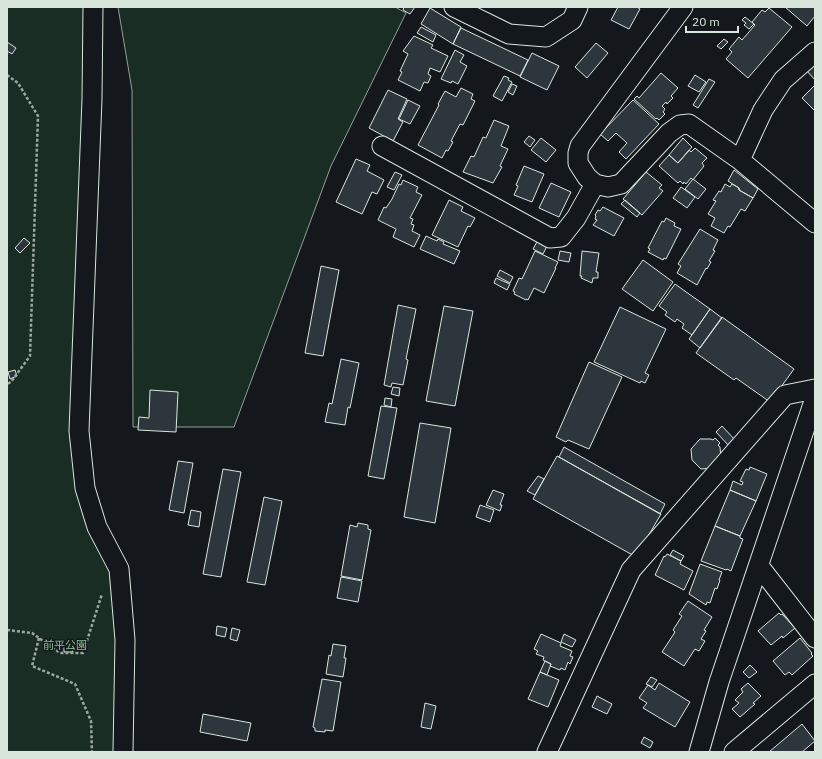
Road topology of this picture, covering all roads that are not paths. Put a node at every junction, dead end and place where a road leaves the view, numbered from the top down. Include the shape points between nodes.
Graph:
1 (93, 7) edge
2 (454, 7) edge
3 (578, 7) edge
4 (683, 7) edge
5 (815, 52) edge
6 (382, 146) dead end
7 (740, 160) junction
8 (595, 184) junction
9 (815, 223) edge
10 (815, 389) edge
11 (815, 398) edge
12 (759, 566) junction
13 (815, 638) edge
14 (815, 684) edge
15 (123, 752) edge
16 (546, 752) edge
17 (699, 752) edge
18 (734, 752) edge

1 - 15 street via 79,431 85,488 97,527 119,569 125,640
2 - 3 street via 509,34 546,37 572,20
4 - 8 street via 580,146 578,163
5 - 7 street via 783,80 763,110
6 - 8 street via 550,238 561,237 576,218
7 - 8 street via 689,124 680,125 669,133 621,184 608,187
7 - 9 street
10 - 16 street via 784,395 631,570
11 - 12 street
12 - 13 street
12 - 17 street via 719,682
14 - 18 street

